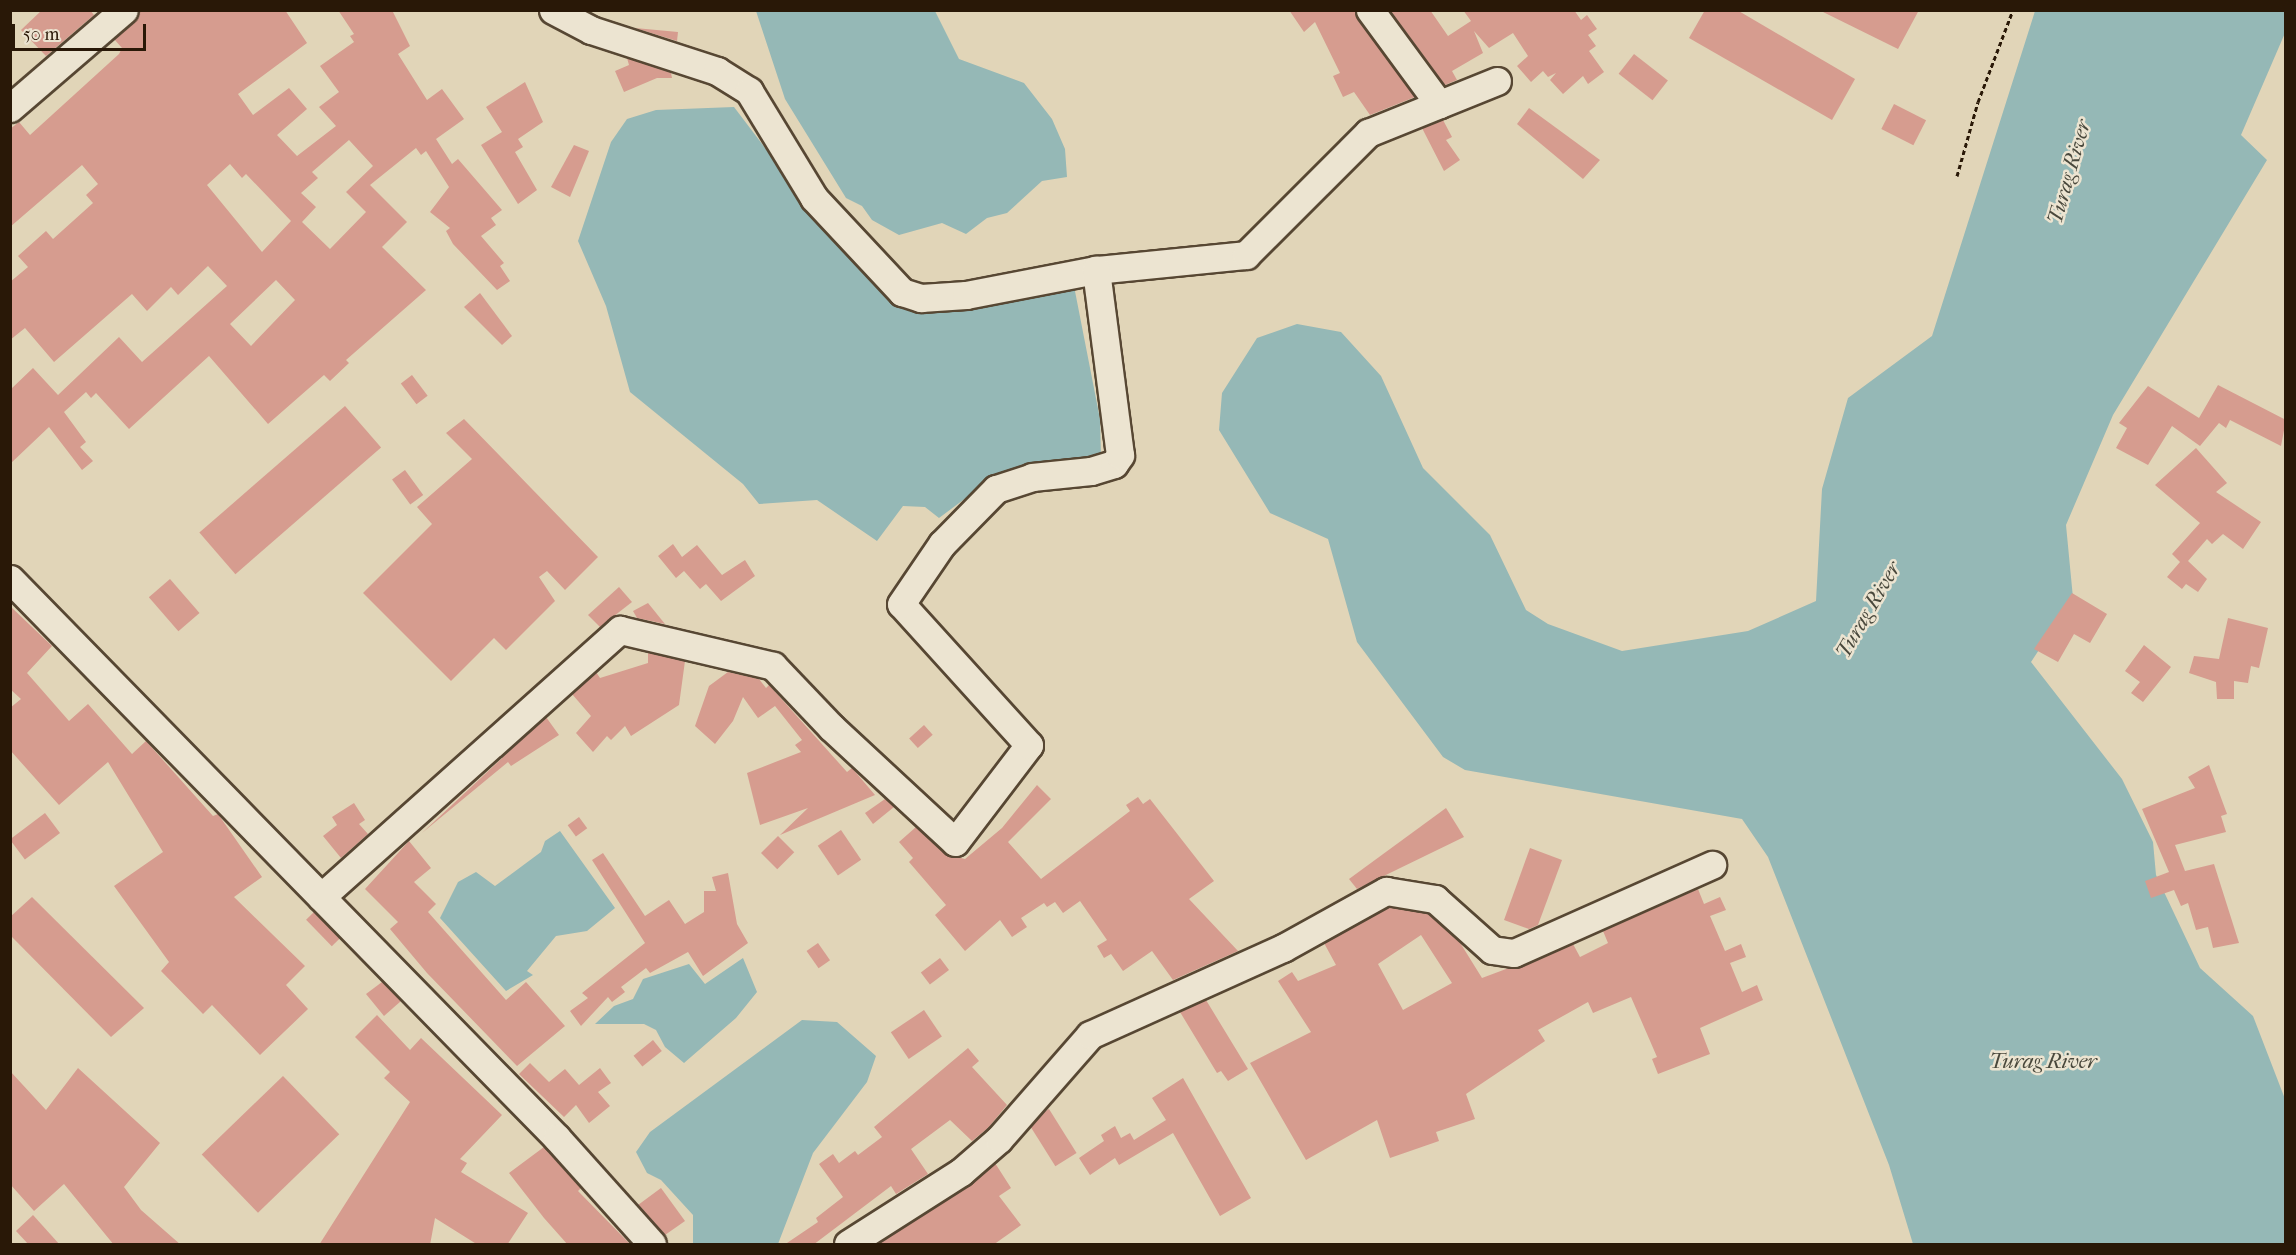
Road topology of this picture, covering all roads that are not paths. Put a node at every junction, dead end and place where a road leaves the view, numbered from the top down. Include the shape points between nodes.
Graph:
1 (124, 10) edge
2 (553, 10) edge
3 (1370, 10) edge
4 (1497, 81) dead end
5 (1439, 104) junction
6 (10, 108) edge
7 (1096, 270) junction
8 (10, 579) edge
9 (1712, 865) dead end
10 (321, 897) junction
11 (652, 1245) edge
12 (848, 1245) edge

1 - 6 street
2 - 7 street via 591,30 717,71 749,91 814,198 902,292 921,298 966,295
3 - 5 street
4 - 5 street
5 - 7 street via 1368,133 1246,255
7 - 10 street via 1120,455 1114,464 1090,471 1032,477 996,489 942,544 901,604 1029,745 955,842 831,727 773,666 620,630
8 - 10 street
9 - 12 street via 1514,953 1492,950 1435,899 1386,891 1283,948 1090,1035 999,1139 961,1172
10 - 11 street via 557,1137

